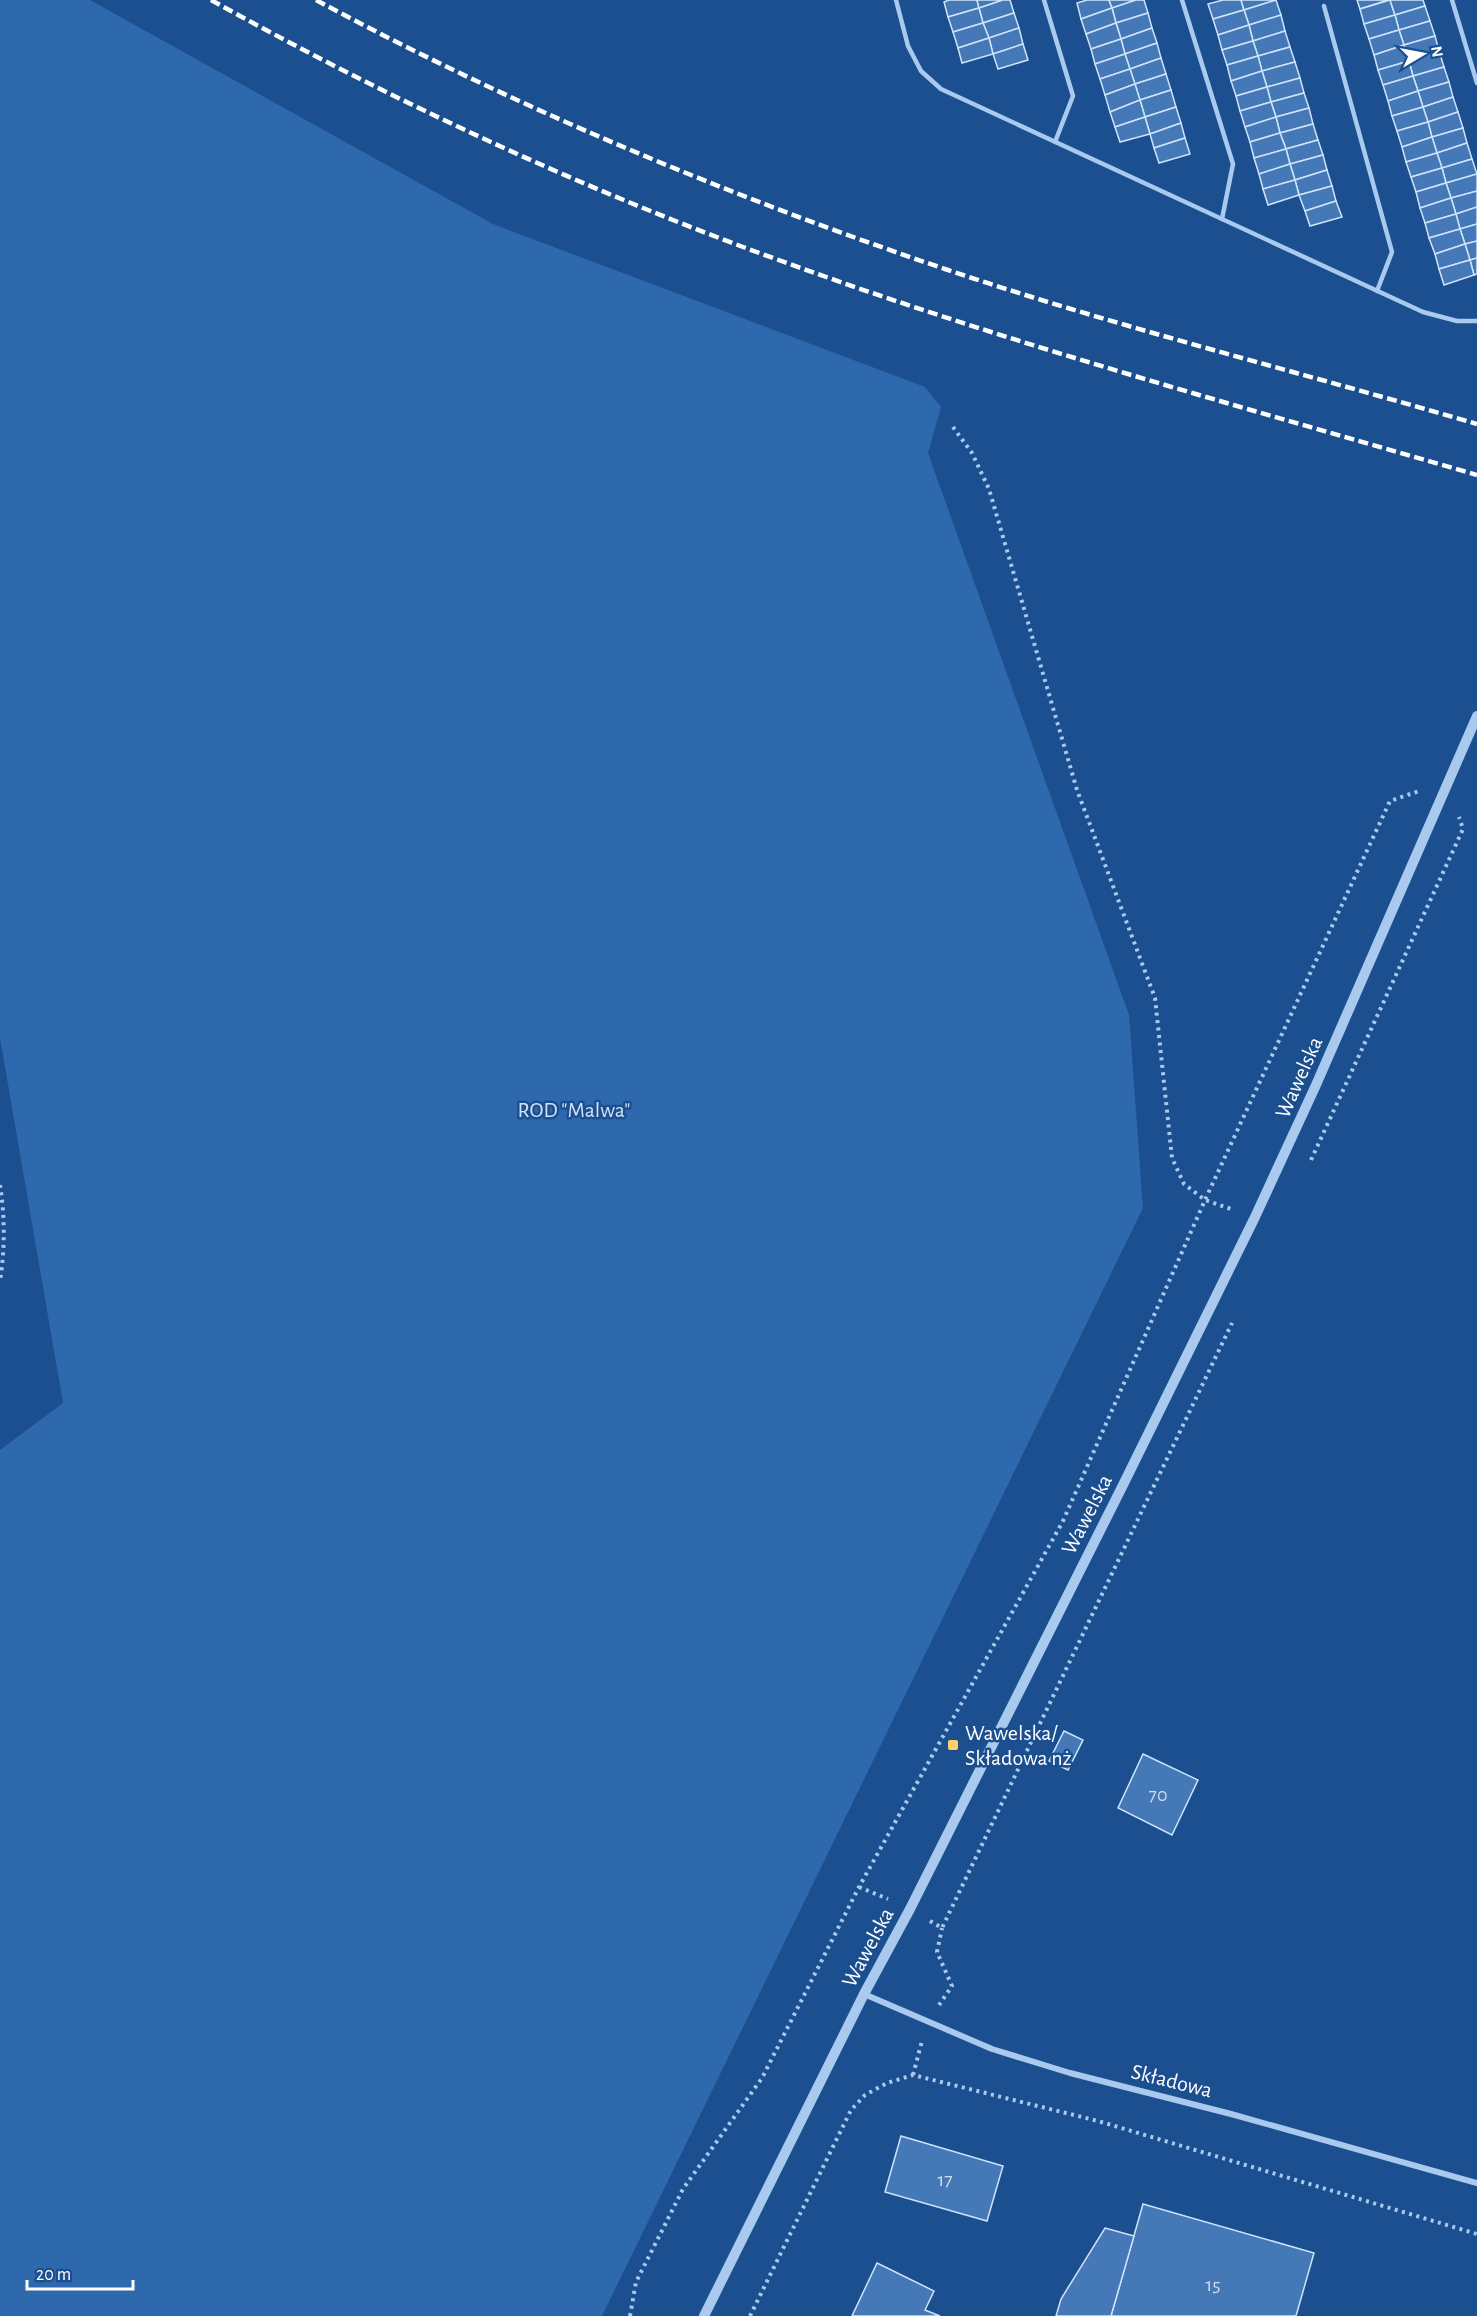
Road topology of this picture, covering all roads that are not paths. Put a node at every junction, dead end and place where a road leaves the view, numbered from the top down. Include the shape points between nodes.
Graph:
1 (896, 0) edge
2 (1044, 0) edge
3 (1182, 0) edge
4 (1452, 0) edge
5 (1324, 6) dead end
6 (1477, 83) edge
7 (1055, 142) junction
8 (1222, 219) junction
9 (1377, 291) junction
10 (1477, 321) edge
11 (1477, 716) edge
12 (864, 1994) junction
13 (1477, 2183) edge
14 (704, 2316) edge

1 - 7 lane via 908,46 921,71 934,83
2 - 7 lane via 1073,96
3 - 8 lane via 1233,164
4 - 6 lane
5 - 9 lane via 1392,252
7 - 8 lane
8 - 9 lane
9 - 10 lane via 1423,312 1457,321
11 - 12 street, Wawelska via 1255,1217
12 - 13 street, Składowa via 927,2023 1070,2073
12 - 14 street, Wawelska

